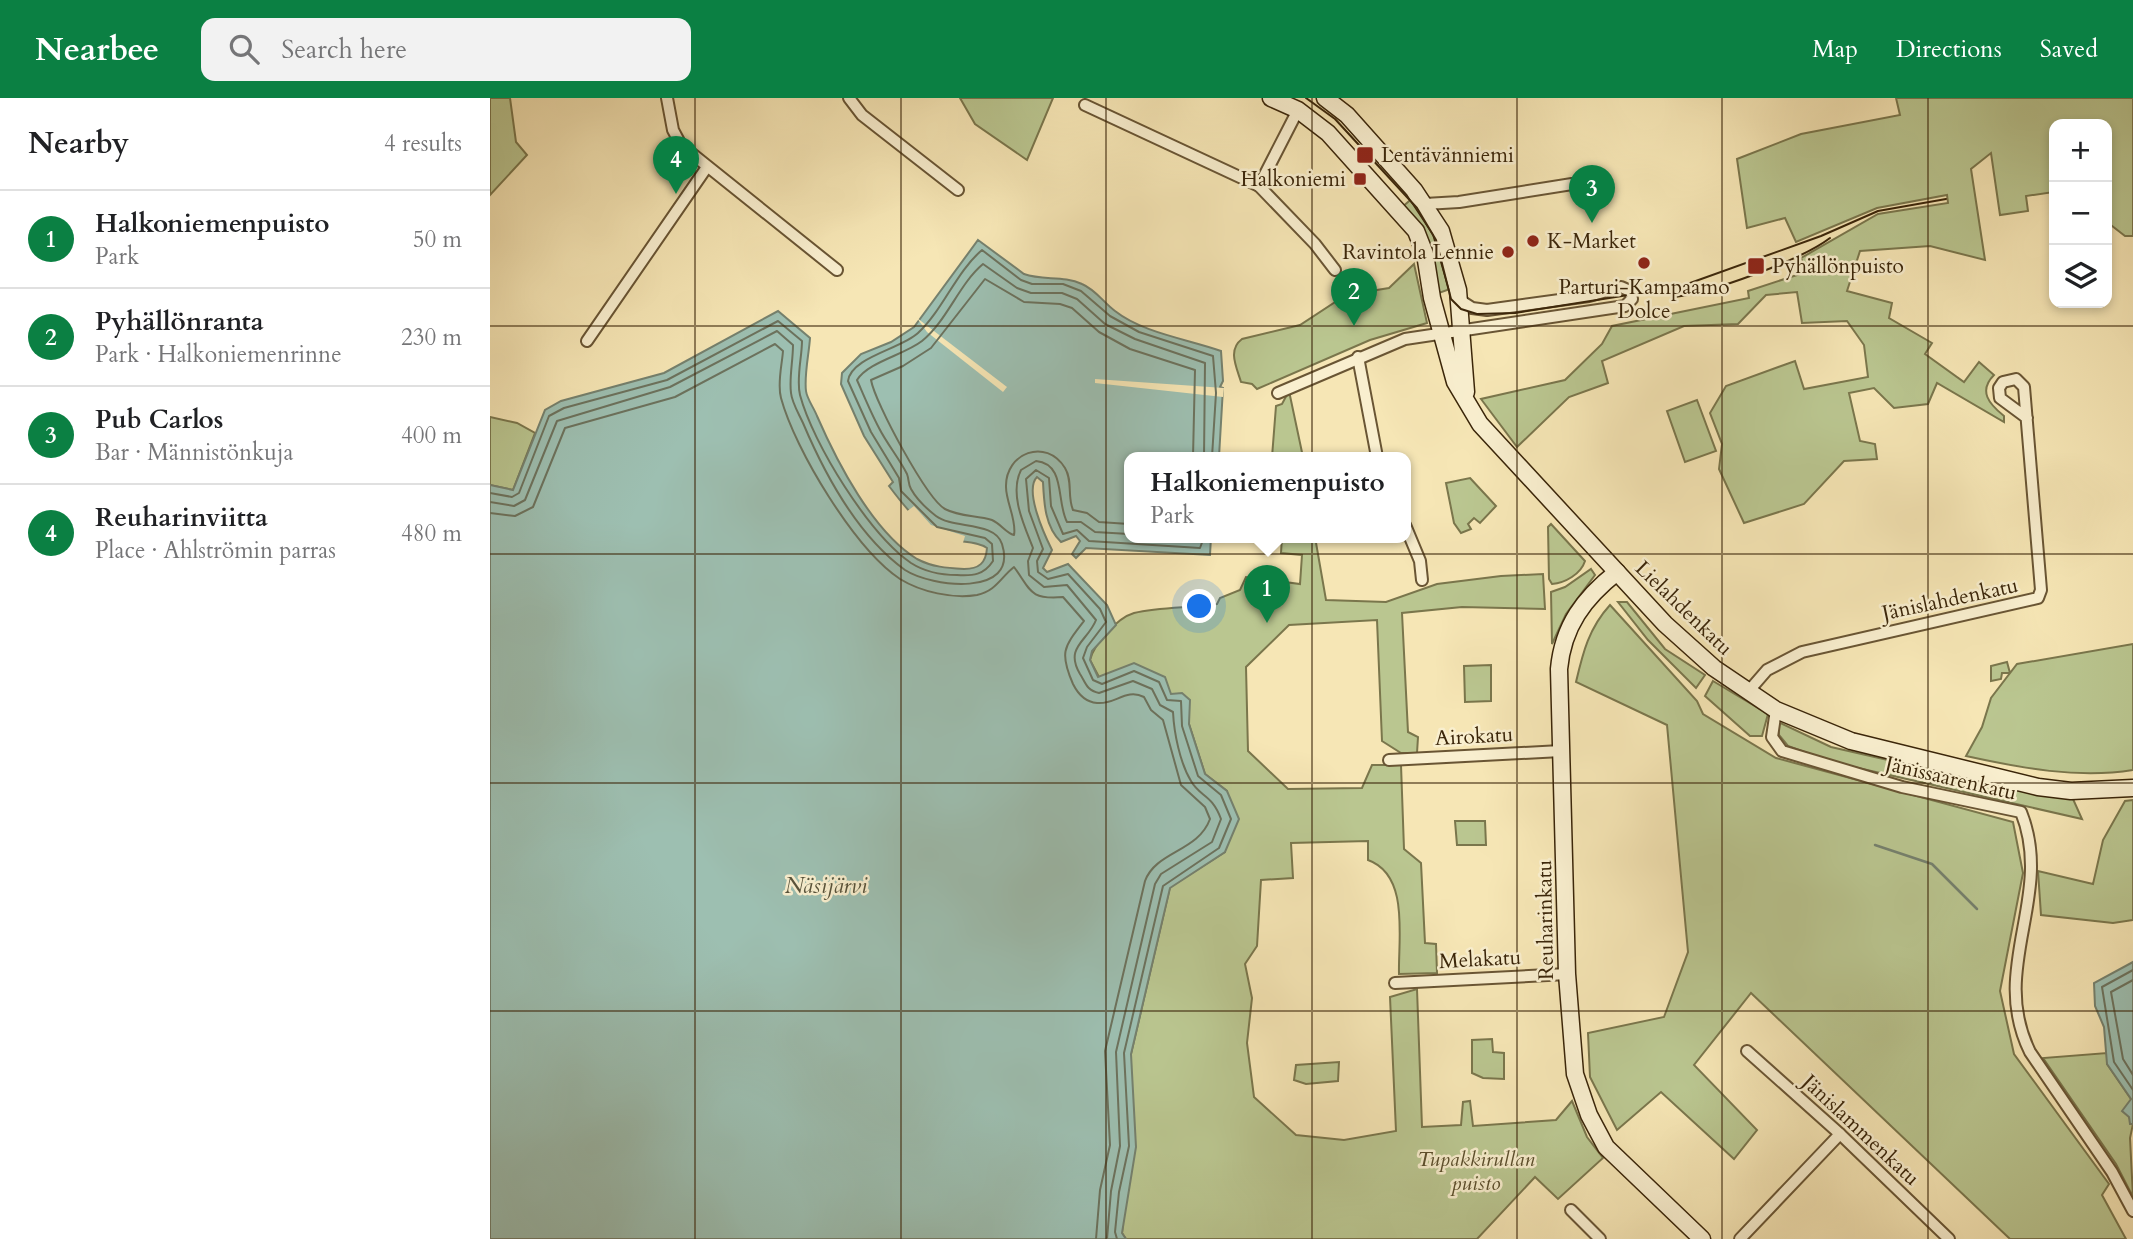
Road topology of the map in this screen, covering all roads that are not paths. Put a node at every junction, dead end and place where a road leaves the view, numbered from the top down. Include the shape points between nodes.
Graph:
1 (667, 98) edge
2 (849, 98) edge
3 (1270, 98) edge
4 (1316, 98) edge
5 (1325, 98) edge
6 (1301, 104) edge
7 (1085, 105) dead end
8 (707, 167) junction
9 (1572, 184) dead end
10 (1259, 187) junction
11 (958, 190) dead end
12 (1425, 204) junction
13 (837, 270) dead end
14 (1335, 270) dead end
15 (1458, 299) junction
16 (1461, 330) junction
17 (1441, 332) junction
18 (587, 341) dead end
19 (1358, 357) junction
20 (1278, 393) dead end
21 (1467, 405) junction
22 (2026, 418) dead end
23 (1376, 452) edge
24 (1411, 539) edge
25 (1617, 572) junction
26 (1422, 580) dead end
27 (1747, 693) junction
28 (1776, 710) junction
29 (1561, 751) junction
30 (1389, 760) dead end
31 (2133, 788) edge
32 (1567, 974) junction
33 (1395, 983) dead end
34 (1746, 1051) dead end
35 (1840, 1135) junction
36 (1571, 1210) dead end
37 (2133, 1211) edge
38 (1600, 1239) edge
39 (1702, 1239) edge
40 (1740, 1239) edge
41 (1949, 1239) edge

1 - 8 street via 681,145
2 - 11 street via 862,115
3 - 6 street, Lielahdenkatu
4 - 6 street
5 - 12 street via 1347,115
6 - 10 street
6 - 17 street, Lielahdenkatu via 1416,231
7 - 10 street
8 - 13 street
8 - 18 street
9 - 12 street
10 - 14 street
12 - 15 street via 1446,243
15 - 16 street
15 - 16 street via 1472,308 1499,309 1621,287 1630,290 1632,299 1625,306
16 - 17 street
16 - 21 street
17 - 19 street via 1405,339
17 - 21 street, Lielahdenkatu via 1455,382
19 - 20 street
19 - 23 street
21 - 25 street, Lielahdenkatu
22 - 27 street, Jänislahdenkatu via 2041,590 2038,598 1802,652 1767,670
24 - 26 street
25 - 27 street, Lielahdenkatu via 1687,646
25 - 29 street, Reuharinkatu via 1581,607 1563,641 1559,668
27 - 28 street, Lielahdenkatu
28 - 31 street, Lielahdenkatu via 1851,741 2026,785 2071,791
28 - 37 street, Jänissaarenkatu via 1772,737 1782,751 1876,780 2021,812 2031,844 2032,877 2013,983 2014,1011 2030,1052 2112,1172
29 - 30 street, Airokatu
29 - 32 street, Reuharinkatu
32 - 33 street, Melakatu
32 - 39 street, Reuharinkatu via 1575,1074 1589,1115 1606,1147
34 - 35 street, Jänislammenkatu
35 - 40 street
35 - 41 street, Jänislammenkatu
36 - 38 street

